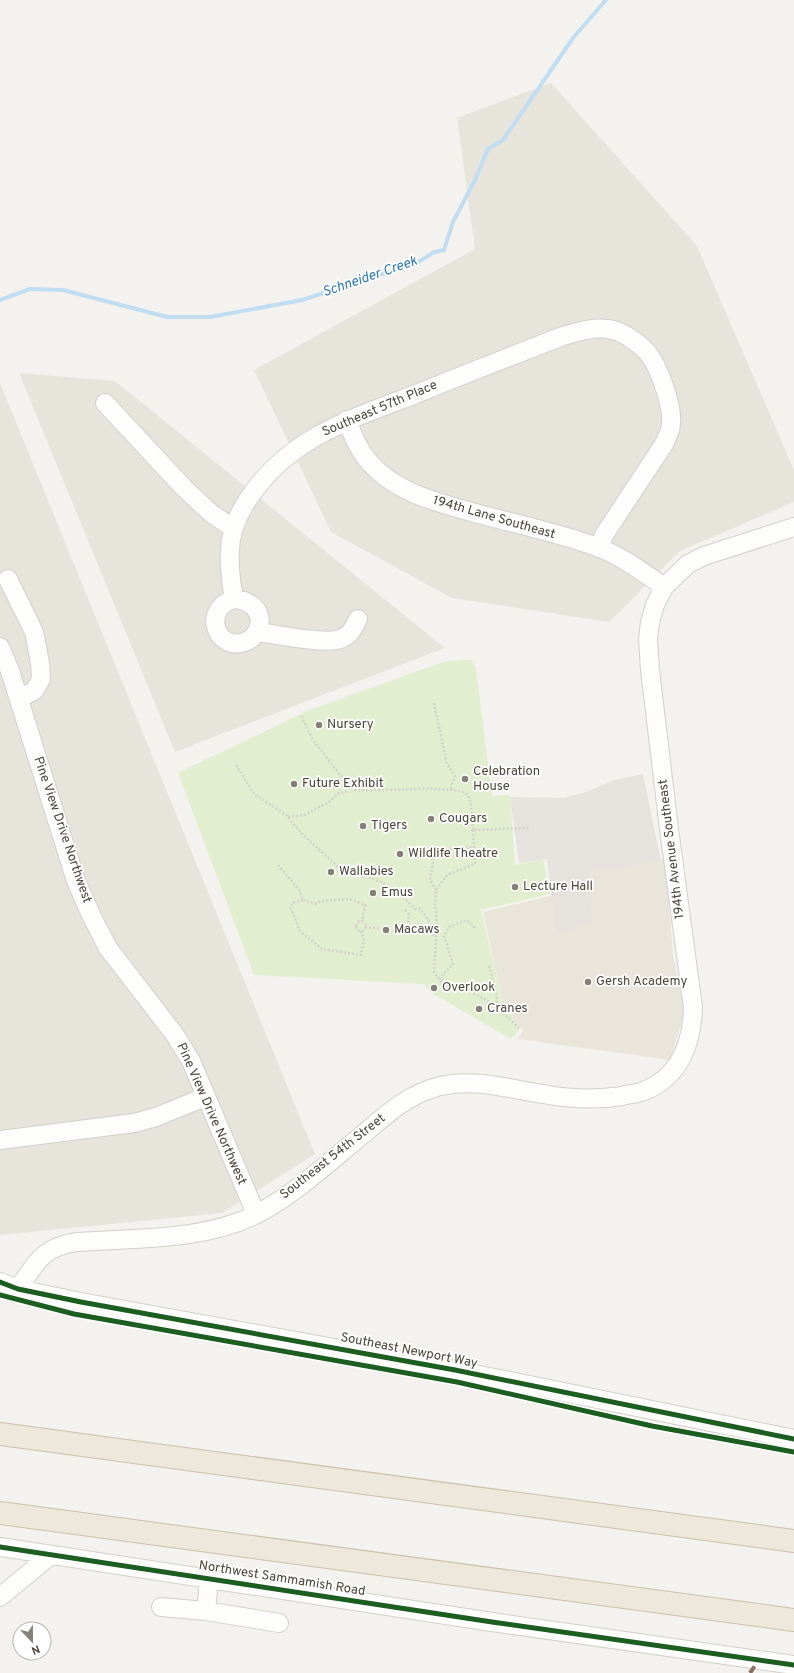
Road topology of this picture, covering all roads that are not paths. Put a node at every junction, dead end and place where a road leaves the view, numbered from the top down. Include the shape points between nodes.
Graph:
1 (105, 403) dead end
2 (347, 420) junction
3 (794, 526) edge
4 (233, 528) junction
5 (599, 548) junction
6 (8, 579) dead end
7 (664, 587) junction
8 (234, 599) junction
9 (358, 619) dead end
10 (257, 632) junction
11 (0, 647) edge
12 (19, 699) junction
13 (642, 1092) joint
14 (205, 1097) junction
15 (0, 1140) edge
16 (256, 1214) junction
17 (0, 1282) edge
18 (18, 1289) junction
19 (0, 1434) edge
20 (794, 1439) edge
21 (0, 1513) edge
22 (794, 1541) edge
23 (0, 1548) edge
24 (51, 1555) junction
25 (209, 1579) junction
26 (0, 1597) edge
27 (161, 1608) dead end
28 (206, 1611) junction
29 (794, 1620) edge
30 (279, 1623) dead end
31 (794, 1665) edge
32 (754, 1667) edge

1 - 4 street via 184,488 212,514
2 - 4 street, Southeast 57th Place via 295,448 276,466 260,482 246,502
2 - 5 street, 194th Lane Southeast via 366,459 385,476 413,494
2 - 5 street, Southeast 57th Place via 580,331 609,330 636,342 648,353 663,384 672,418 664,444 604,535
3 - 7 street, 194th Avenue Southeast via 704,556 688,564
4 - 8 street, Southeast 57th Place via 230,576
5 - 7 street, 194th Lane Southeast via 628,561
6 - 12 street via 34,632 40,663 41,679 38,685 35,690
7 - 13 street, 194th Avenue Southeast via 655,604 648,639 669,829 693,1007 689,1042 681,1060 659,1084
8 - 10 street via 248,602 257,611
8 - 10 street via 227,601 218,611 215,618 217,631 227,641 241,643
9 - 10 street via 352,631 343,639 330,642
11 - 12 street, Pine View Drive Northwest
12 - 14 street, Pine View Drive Northwest via 76,881 92,917 108,948 175,1035 191,1061
13 - 16 street, Southeast 54th Street via 610,1098 567,1097 476,1083 457,1083 424,1090 398,1104 315,1175
14 - 15 street via 134,1123
14 - 16 street, Pine View Drive Northwest
16 - 18 street, Southeast 54th Street via 205,1231 60,1244 47,1250
17 - 18 street, Southeast Newport Way
18 - 20 street, Southeast Newport Way via 455,1370
19 - 22 highway
21 - 29 highway
23 - 24 street, Northwest Sammamish Road
24 - 25 street, Northwest Sammamish Road
24 - 26 street
25 - 28 street
25 - 32 street, Northwest Sammamish Road via 561,1632
27 - 28 street
28 - 30 street
31 - 32 street, Northwest Sammamish Road

